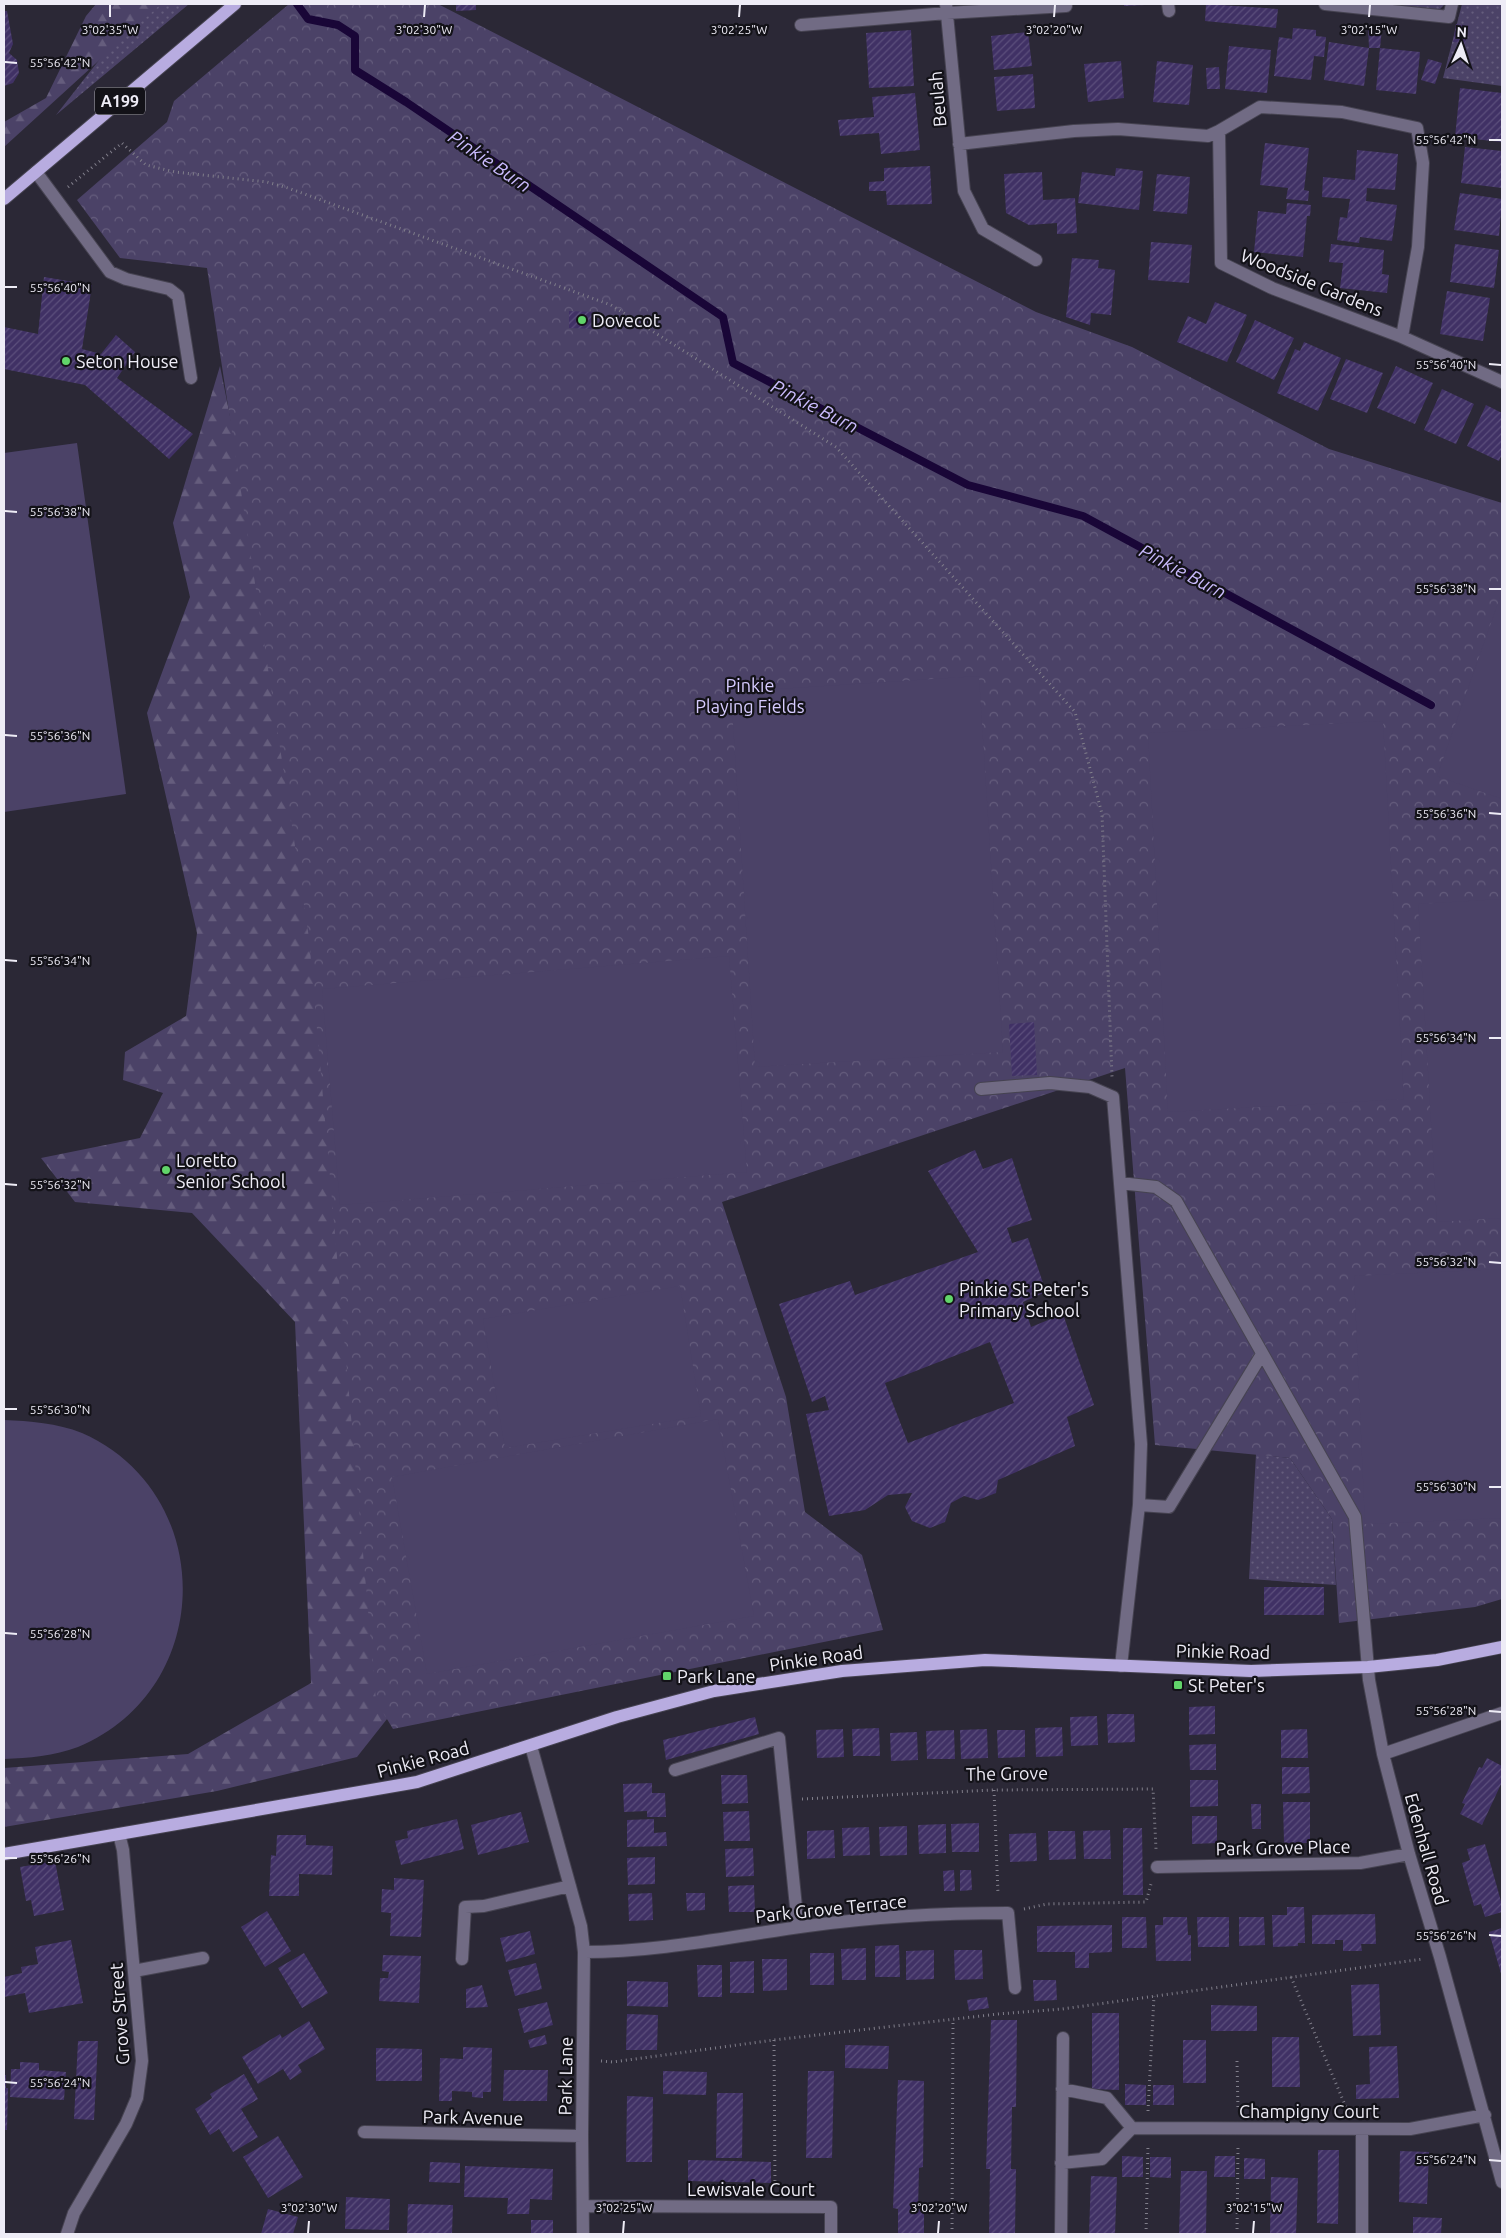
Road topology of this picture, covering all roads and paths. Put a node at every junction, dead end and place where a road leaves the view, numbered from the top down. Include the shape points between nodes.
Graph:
1 (235, 4) edge
2 (1325, 4) edge
3 (1452, 4) edge
4 (1066, 6) dead end
5 (947, 8) edge
6 (801, 25) dead end
7 (1219, 131) junction
8 (958, 144) junction
9 (36, 172) junction
10 (54, 198) junction
11 (4, 199) edge
12 (1036, 260) dead end
13 (1402, 337) junction
14 (191, 378) dead end
15 (1502, 382) edge
16 (981, 1089) dead end
17 (1113, 1098) junction
18 (1120, 1183) junction
19 (1262, 1354) junction
20 (1139, 1505) junction
21 (1502, 1647) edge
22 (1121, 1666) junction
23 (1368, 1667) junction
24 (1502, 1713) edge
25 (531, 1746) junction
26 (1383, 1754) junction
27 (675, 1770) dead end
28 (994, 1790) junction
29 (784, 1800) junction
30 (120, 1834) junction
31 (4, 1854) edge
32 (1409, 1854) junction
33 (1157, 1867) junction
34 (570, 1886) junction
35 (1003, 1913) junction
36 (798, 1927) junction
37 (584, 1952) junction
38 (1440, 1957) junction
39 (203, 1958) dead end
40 (462, 1959) dead end
41 (134, 1971) junction
42 (1291, 1978) junction
43 (1015, 1988) dead end
44 (953, 2020) junction
45 (1063, 2038) dead end
46 (774, 2040) junction
47 (583, 2061) junction
48 (1062, 2089) junction
49 (1485, 2115) junction
50 (1132, 2128) junction
51 (1359, 2129) junction
52 (364, 2132) dead end
53 (582, 2136) junction
54 (1061, 2163) junction
55 (1502, 2182) edge
56 (583, 2206) junction
57 (775, 2206) junction
58 (67, 2234) edge
59 (583, 2234) edge
60 (832, 2234) edge
61 (952, 2234) edge
62 (1061, 2234) edge
63 (1362, 2234) edge

1 - 9 main road, A199
2 - 3 street via 1449,16
4 - 5 street
5 - 6 street
5 - 8 street, Beulah
7 - 8 street, Woodside Gardens via 1208,136 1118,129 1074,131
7 - 13 street, Woodside Gardens via 1221,263 1272,288
7 - 13 street, Woodside Gardens via 1260,107 1342,112 1417,128 1423,163 1418,247
8 - 12 street, Beulah via 964,191 983,229
9 - 10 street
9 - 11 main road, A199
10 - 14 street via 110,272 169,289 178,296
10 - 17 path via 122,143 146,165 176,172 267,182 288,188 611,305 836,447 1075,712 1102,814
13 - 15 street, Woodside Gardens
16 - 17 street via 1050,1083 1090,1087
17 - 18 street
18 - 19 street, Edenhall Road via 1156,1187 1176,1201
18 - 20 street via 1141,1444
19 - 20 street via 1169,1507
19 - 23 street, Edenhall Road via 1355,1517
20 - 22 street
21 - 23 main road, Pinkie Road via 1437,1660
22 - 23 main road, Pinkie Road via 1251,1671
22 - 25 main road, Pinkie Road via 985,1660 842,1671 714,1691 617,1717
23 - 26 street, Edenhall Road
24 - 26 street
25 - 30 main road, Pinkie Road via 417,1782
25 - 34 street, Park Lane
26 - 32 street, Edenhall Road
27 - 29 street via 779,1738
28 - 29 path, The Grove
28 - 33 path, The Grove via 1154,1789
28 - 35 path
29 - 36 street
30 - 31 main road, Pinkie Road
30 - 41 street, Grove Street
32 - 33 street, Park Grove Place via 1360,1864
32 - 38 street, Edenhall Road
33 - 35 path via 1146,1902 1047,1904
34 - 37 street, Park Lane
34 - 40 street via 484,1906 465,1907
35 - 36 street, Park Grove Terrace via 940,1914
35 - 43 street
36 - 37 street, Park Grove Terrace via 673,1945
37 - 47 street, Park Lane
38 - 42 path
38 - 49 street, Edenhall Road
39 - 41 street
41 - 58 street, Grove Street via 142,2061 137,2098 126,2124 74,2214
42 - 44 path via 1062,2010
42 - 51 path
44 - 46 path
44 - 61 path
45 - 48 street
46 - 47 path via 613,2062
46 - 57 path
47 - 53 street, Park Lane
48 - 50 street via 1107,2098
48 - 54 street
49 - 51 street, Champigny Court via 1410,2129
49 - 55 street, Edenhall Road
50 - 51 street, Champigny Court
50 - 54 street via 1102,2159
51 - 63 street
52 - 53 street, Park Avenue
53 - 56 street, Park Lane
54 - 62 street
56 - 57 street, Lewisvale Court
56 - 59 street, Park Lane
57 - 60 street, Lewisvale Court via 831,2207

